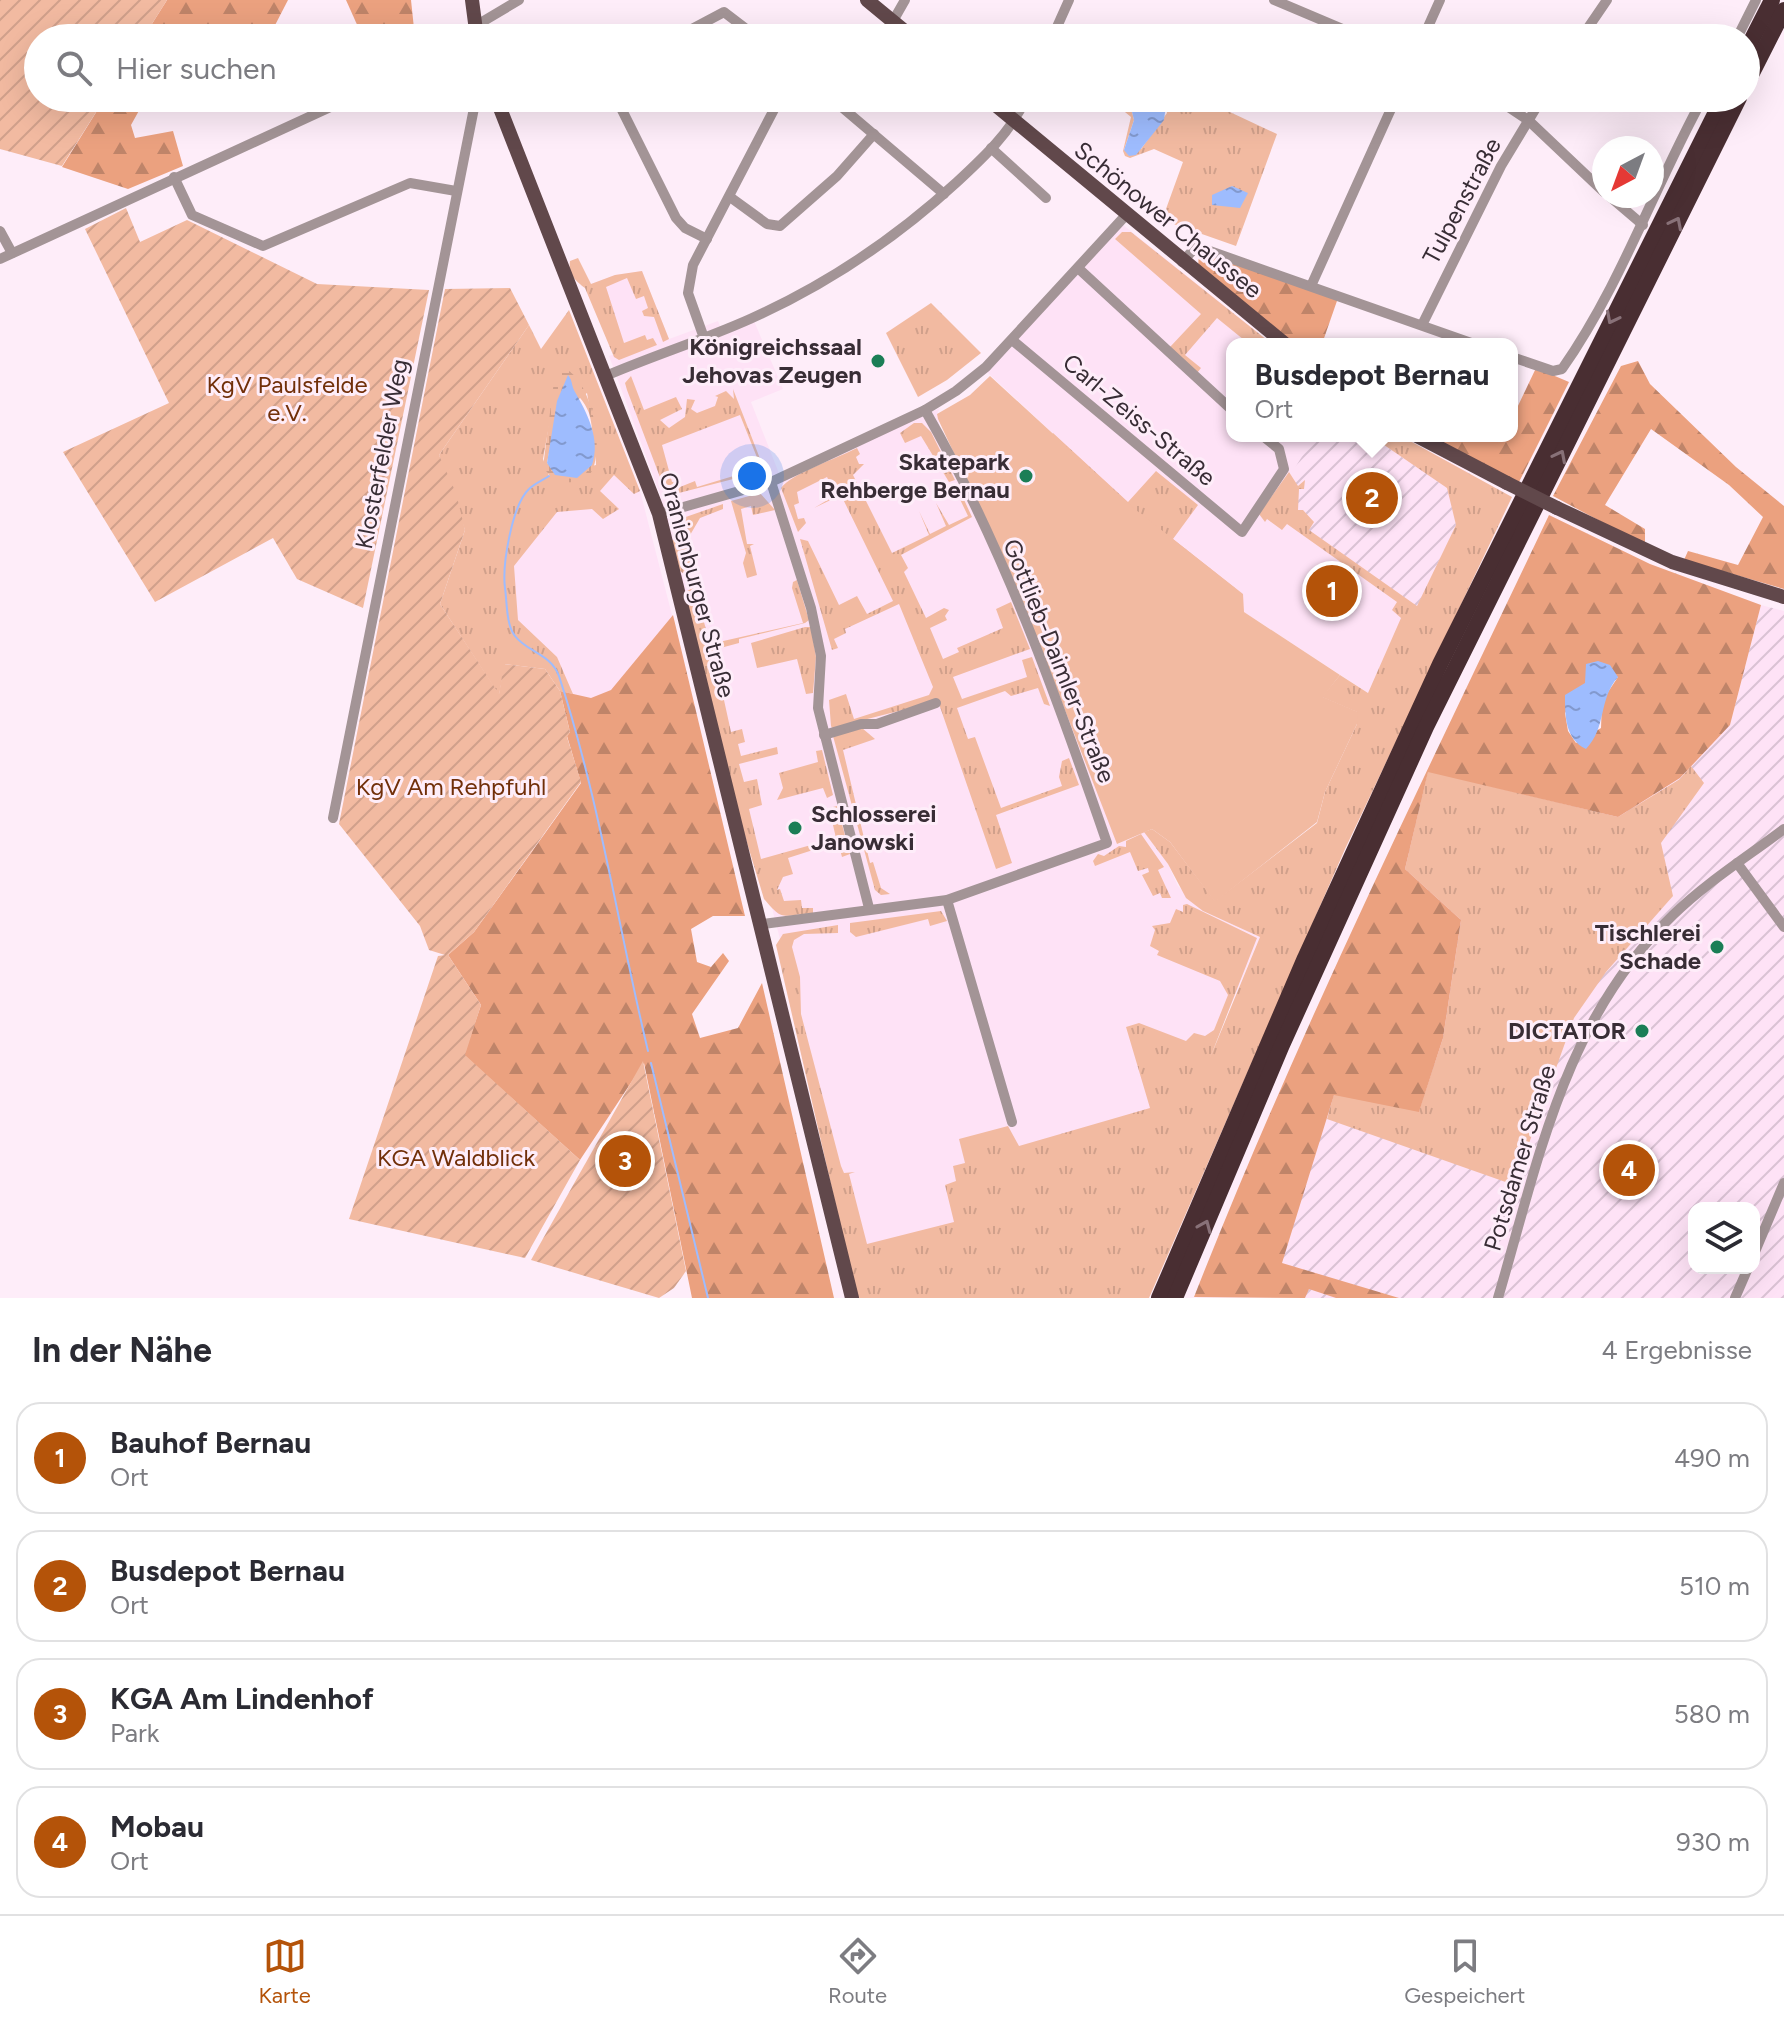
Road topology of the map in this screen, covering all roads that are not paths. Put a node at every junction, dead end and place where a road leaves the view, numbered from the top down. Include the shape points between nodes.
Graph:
1 (472, 0) edge
2 (519, 0) edge
3 (867, 0) edge
4 (905, 0) edge
5 (1069, 0) edge
6 (1274, 0) edge
7 (1440, 0) edge
8 (1607, 0) edge
9 (1756, 0) edge
10 (1772, 0) edge
11 (1784, 10) edge
12 (893, 21) junction
13 (475, 24) edge
14 (487, 24) edge
15 (701, 24) edge
16 (740, 24) edge
17 (897, 24) edge
18 (1058, 24) edge
19 (1331, 24) edge
20 (1429, 24) edge
21 (1591, 24) edge
22 (1744, 24) edge
23 (1760, 24) edge
24 (1760, 57) edge
25 (319, 112) edge
26 (473, 112) edge
27 (502, 112) edge
28 (623, 112) edge
29 (773, 112) edge
30 (848, 112) edge
31 (1004, 112) edge
32 (1020, 112) edge
33 (1390, 112) edge
34 (1516, 112) edge
35 (1533, 112) edge
36 (1696, 112) edge
37 (1716, 112) edge
38 (1732, 112) edge
39 (1528, 120) junction
40 (1016, 122) junction
41 (874, 134) junction
42 (991, 148) junction
43 (174, 177) junction
44 (1592, 181) edge
45 (456, 191) junction
46 (944, 194) junction
47 (730, 197) junction
48 (1046, 198) dead end
49 (1623, 208) edge
50 (1126, 215) junction
51 (1643, 225) junction
52 (0, 231) edge
53 (707, 239) junction
54 (12, 253) junction
55 (0, 259) edge
56 (1182, 262) junction
57 (1078, 268) junction
58 (1311, 286) junction
59 (1422, 325) junction
60 (704, 338) junction
61 (1277, 338) edge
62 (1458, 338) edge
63 (1012, 340) junction
64 (1518, 359) edge
65 (608, 375) junction
66 (1226, 404) edge
67 (925, 410) junction
68 (1270, 442) edge
69 (1428, 442) edge
70 (771, 482) junction
71 (659, 514) junction
72 (1784, 597) edge
73 (936, 703) dead end
74 (824, 735) junction
75 (333, 818) dead end
76 (1784, 829) edge
77 (1737, 863) junction
78 (947, 900) junction
79 (869, 908) junction
80 (763, 924) junction
81 (1784, 927) edge
82 (1012, 1122) dead end
83 (1784, 1183) edge
84 (1760, 1240) edge
85 (1745, 1274) edge
86 (852, 1298) edge
87 (1159, 1298) edge
88 (1175, 1298) edge
89 (1498, 1298) edge
90 (1735, 1298) edge

1 - 13 main road
2 - 14 street
3 - 12 main road
4 - 12 street
5 - 18 street
6 - 19 street
7 - 20 street
8 - 21 street
9 - 22 street
10 - 23 highway
11 - 24 highway
12 - 17 main road
15 - 16 street via 724,12
25 - 43 street
26 - 45 street, Klosterfelder Weg
27 - 65 main road, Oranienburger Straße
28 - 53 street via 676,218
29 - 47 street
30 - 41 street
31 - 40 main road, Schönower Chaussee
32 - 40 street
33 - 58 street
34 - 39 street
35 - 39 street, Tulpenstraße
36 - 51 street
37 -> 87 highway via 1440,664 1305,958
88 -> 38 highway via 1426,727
39 - 44 street
39 - 59 street, Tulpenstraße
40 - 42 street
40 - 50 main road, Schönower Chaussee
41 - 46 street
41 - 47 street via 837,176 780,226 767,224
42 - 46 street
42 - 48 street
43 - 45 street via 192,215 263,246 410,183
43 - 54 street
45 - 75 street, Klosterfelder Weg
46 - 60 street via 837,273
47 - 53 street
49 - 51 street
50 - 56 main road, Schönower Chaussee
50 - 57 street
51 - 64 street via 1562,369
52 - 54 street
53 - 60 street via 687,282
54 - 55 street
56 - 58 street via 1195,248 1204,249
56 - 61 main road, Schönower Chaussee
57 - 63 street
57 - 66 street
58 - 59 street
59 - 62 street
60 - 65 street
63 - 67 street via 968,383
63 - 68 street, Carl-Zeiss-Straße via 1242,532 1284,469 1279,449
65 - 71 main road, Oranienburger Straße
67 - 70 street
67 - 78 street, Gottlieb-Daimler-Straße via 1013,587 1107,843
69 - 72 main road, bridge via 1659,557
70 - 71 street
70 - 74 street via 820,649 818,708
71 - 80 main road, Oranienburger Straße
73 - 74 street
74 - 79 street
76 - 77 street, Potsdamer Straße
77 - 81 street
77 - 89 street, Potsdamer Straße via 1649,940 1582,1038 1552,1109
78 - 79 street
78 - 82 street
79 - 80 street
80 - 86 main road, Oranienburger Straße
83 - 84 street
85 - 90 street

